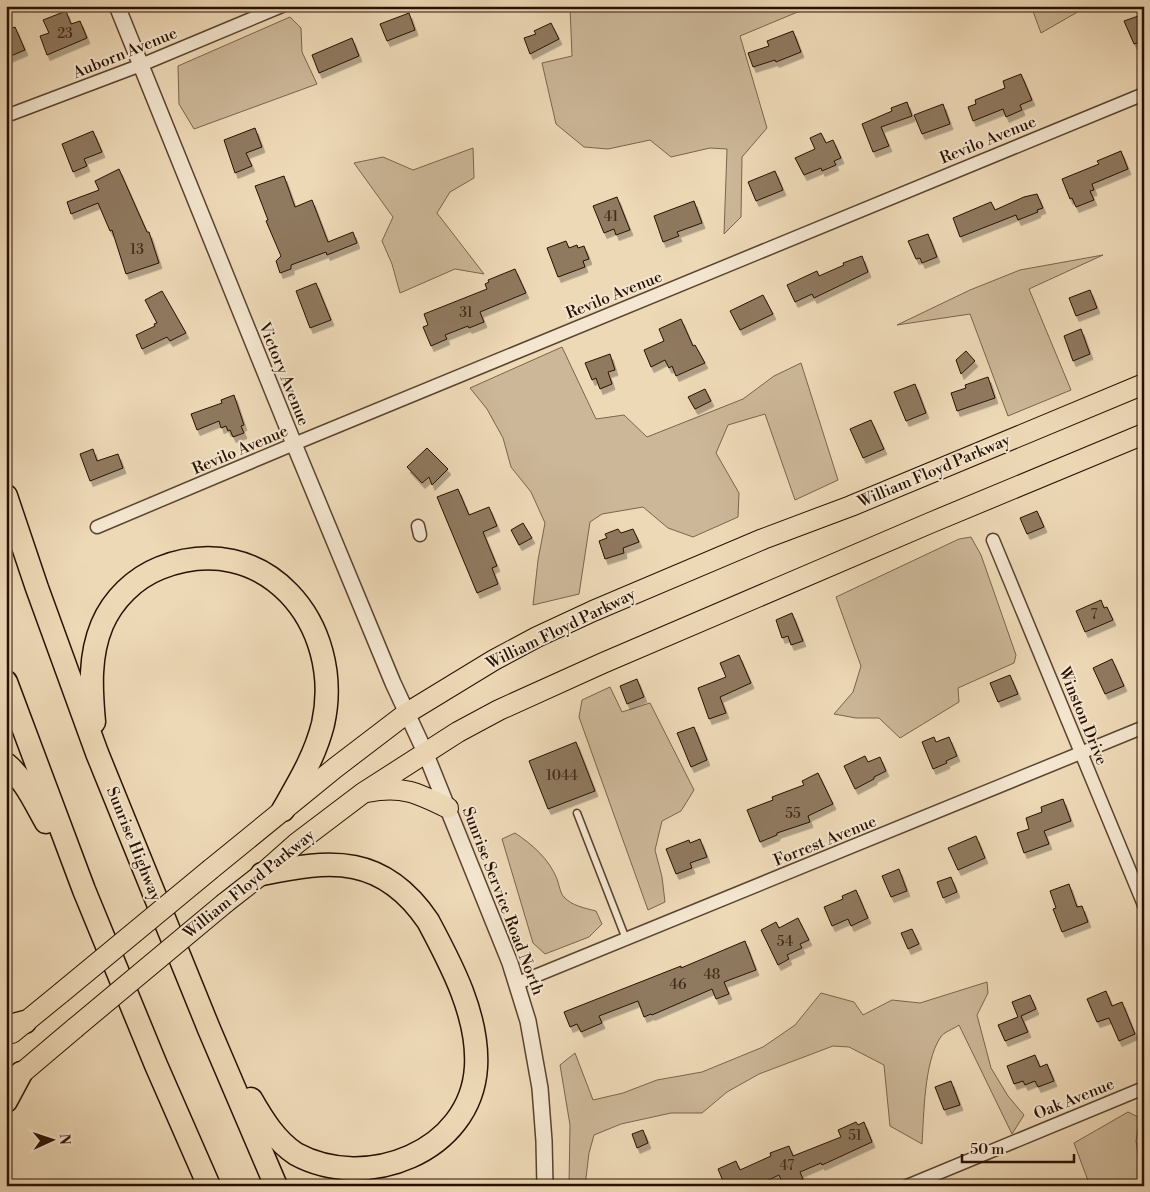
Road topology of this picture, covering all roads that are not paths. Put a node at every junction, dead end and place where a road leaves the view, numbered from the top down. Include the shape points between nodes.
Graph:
1 (117, 6) edge
2 (282, 6) edge
3 (141, 65) junction
4 (1144, 94) edge
5 (6, 116) edge
6 (1144, 384) edge
7 (1144, 434) edge
8 (294, 444) junction
9 (6, 496) edge
10 (97, 528) dead end
11 (992, 540) dead end
12 (6, 682) edge
13 (407, 713) junction
14 (1144, 727) edge
15 (425, 752) junction
16 (97, 753) junction
17 (1080, 754) junction
18 (6, 764) edge
19 (363, 793) junction
20 (448, 808) junction
21 (283, 810) junction
22 (577, 813) dead end
23 (262, 874) junction
24 (84, 890) junction
25 (1144, 905) edge
26 (626, 939) junction
27 (518, 983) junction
28 (15, 1025) edge
29 (208, 1029) junction
30 (6, 1037) edge
31 (14, 1079) edge
32 (1144, 1088) edge
33 (6, 1101) edge
34 (189, 1141) junction
35 (201, 1186) edge
36 (209, 1186) edge
37 (276, 1186) edge
38 (545, 1186) edge
39 (906, 1186) edge

1 - 3 street, Victory Avenue
2 - 3 street, Auborn Avenue
3 - 5 street, Auborn Avenue
3 - 8 street, Victory Avenue
4 - 8 street, Revilo Avenue
6 - 13 highway, William Floyd Parkway via 593,611 494,660
7 - 15 highway, William Floyd Parkway via 594,667 499,710
8 - 10 street, Revilo Avenue
8 - 13 street, Victory Avenue
9 - 16 highway, Sunrise Highway
11 - 17 street, Winston Drive
12 - 24 highway
13 - 15 street, Victory Avenue
13 - 21 highway, William Floyd Parkway
14 - 17 street, Forrest Avenue
15 - 19 highway, William Floyd Parkway
15 - 20 street, Sunrise Service Road North
16 - 21 highway via 91,684 94,652 102,624 119,598 142,577 172,564 200,559 241,563 268,575 293,596 311,623 322,652 325,704 319,738 310,762
16 - 29 highway, Sunrise Highway
17 - 25 street, Winston Drive
17 - 26 street, Forrest Avenue
18 - 24 highway via 28,789
19 - 20 highway via 406,790
19 - 23 highway, William Floyd Parkway
20 - 27 street, Sunrise Service Road North
21 - 28 highway, William Floyd Parkway, bridge via 61,993
22 - 26 lane
23 - 29 highway via 308,865 342,864 386,879 412,900 435,934 469,1015 476,1053 471,1092 452,1128 412,1160 393,1168 369,1172 331,1169 296,1154 276,1137
23 - 31 highway, William Floyd Parkway, bridge
24 - 34 highway
26 - 27 street, Forrest Avenue
27 - 38 street, Sunrise Service Road North via 540,1088
28 - 30 highway, William Floyd Parkway
29 - 37 highway, Sunrise Highway
31 - 33 highway
32 - 39 street, Oak Avenue
34 - 35 highway
34 - 36 highway

